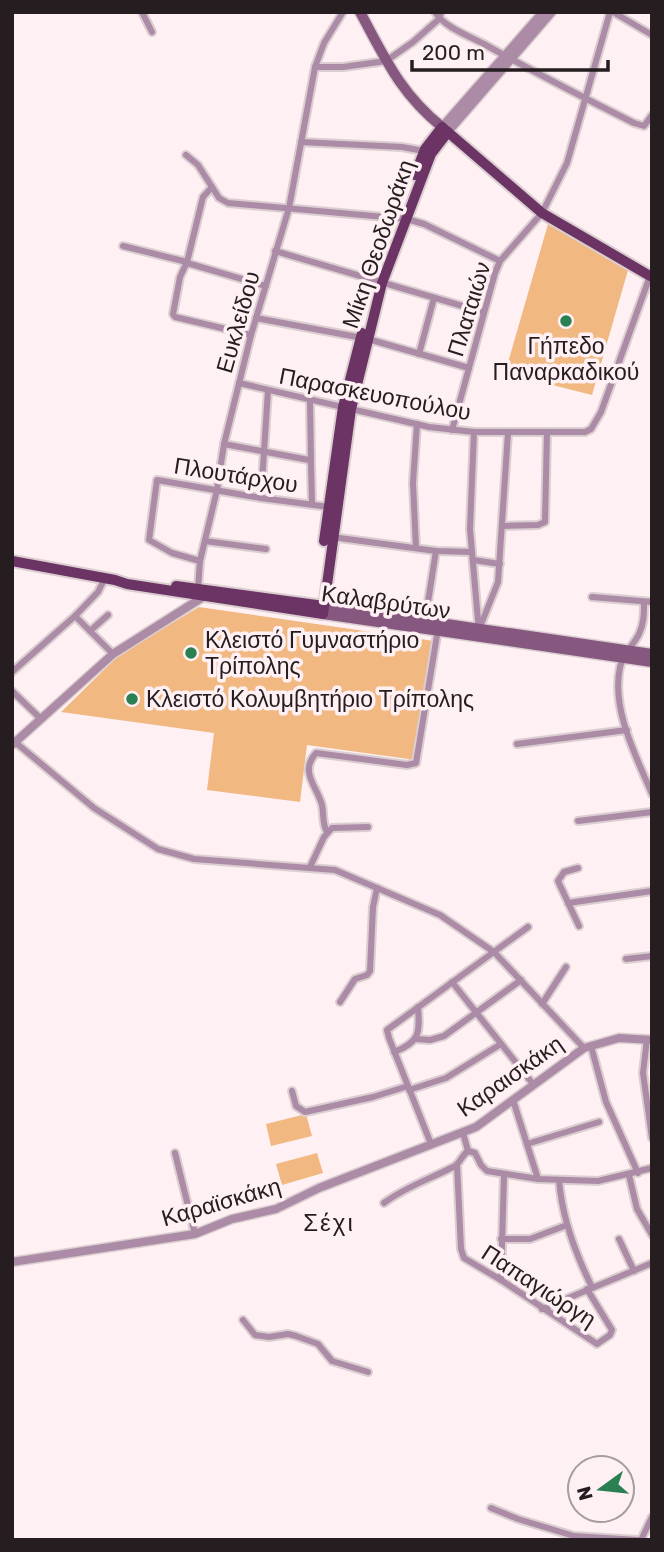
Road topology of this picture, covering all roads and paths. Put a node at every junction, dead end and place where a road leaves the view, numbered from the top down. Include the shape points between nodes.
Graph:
1 (142, 12) edge
2 (343, 12) edge
3 (360, 12) edge
4 (543, 12) edge
5 (552, 12) edge
6 (612, 12) edge
7 (438, 14) edge
8 (152, 32) dead end
9 (652, 35) edge
10 (509, 58) junction
11 (386, 61) junction
12 (315, 66) junction
13 (584, 98) junction
14 (652, 115) edge
15 (445, 130) junction
16 (302, 142) junction
17 (424, 151) junction
18 (186, 155) dead end
19 (212, 187) junction
20 (289, 208) junction
21 (542, 213) junction
22 (403, 218) junction
23 (123, 246) dead end
24 (275, 251) junction
25 (500, 261) junction
26 (187, 262) junction
27 (651, 274) edge
28 (379, 282) junction
29 (266, 286) junction
30 (434, 298) junction
31 (483, 312) junction
32 (256, 318) junction
33 (251, 335) junction
34 (364, 338) junction
35 (419, 354) junction
36 (469, 368) junction
37 (239, 383) junction
38 (268, 390) junction
39 (310, 400) junction
40 (347, 408) junction
41 (417, 424) junction
42 (452, 430) junction
43 (474, 432) junction
44 (547, 432) junction
45 (508, 433) junction
46 (224, 444) junction
47 (265, 451) junction
48 (311, 461) junction
49 (217, 490) junction
50 (261, 498) junction
51 (312, 504) junction
52 (329, 507) junction
53 (502, 526) junction
54 (328, 536) junction
55 (205, 541) junction
56 (416, 548) junction
57 (266, 549) dead end
58 (436, 551) junction
59 (472, 552) junction
60 (473, 560) junction
61 (12, 561) edge
62 (200, 561) junction
63 (500, 564) junction
64 (110, 579) junction
65 (202, 592) junction
66 (592, 597) dead end
67 (643, 602) junction
68 (652, 602) edge
69 (319, 610) junction
70 (108, 615) dead end
71 (75, 616) junction
72 (425, 621) junction
73 (438, 627) junction
74 (90, 631) junction
75 (479, 633) junction
76 (113, 654) junction
77 (626, 654) junction
78 (652, 654) edge
79 (652, 662) edge
80 (12, 672) edge
81 (12, 691) edge
82 (41, 719) junction
83 (627, 730) junction
84 (14, 743) edge
85 (517, 744) dead end
86 (652, 794) edge
87 (652, 812) edge
88 (578, 821) dead end
89 (368, 827) dead end
90 (327, 832) junction
91 (310, 867) junction
92 (578, 868) dead end
93 (377, 888) junction
94 (652, 891) edge
95 (568, 904) junction
96 (579, 926) dead end
97 (528, 927) dead end
98 (494, 952) junction
99 (652, 956) edge
100 (626, 959) dead end
101 (566, 967) dead end
102 (521, 980) junction
103 (452, 982) junction
104 (340, 1002) dead end
105 (542, 1004) junction
106 (418, 1007) junction
107 (477, 1013) junction
108 (416, 1039) junction
109 (649, 1040) edge
110 (501, 1044) junction
111 (588, 1047) junction
112 (394, 1052) junction
113 (533, 1084) junction
114 (408, 1088) junction
115 (292, 1091) dead end
116 (513, 1100) junction
117 (598, 1122) dead end
118 (463, 1133) junction
119 (652, 1138) edge
120 (431, 1144) junction
121 (527, 1144) junction
122 (468, 1152) junction
123 (175, 1153) dead end
124 (457, 1165) junction
125 (652, 1168) edge
126 (638, 1173) junction
127 (504, 1175) junction
128 (629, 1175) junction
129 (537, 1179) junction
130 (559, 1180) junction
131 (384, 1203) dead end
132 (567, 1225) junction
133 (195, 1234) junction
134 (652, 1235) edge
135 (500, 1238) junction
136 (619, 1239) dead end
137 (12, 1262) edge
138 (652, 1263) edge
139 (634, 1271) junction
140 (501, 1280) junction
141 (590, 1288) junction
142 (542, 1309) junction
143 (243, 1320) dead end
144 (368, 1372) dead end
145 (491, 1508) dead end
146 (652, 1517) edge
147 (638, 1540) edge

1 - 8 street
2 - 12 street, Ευκλείδου
3 - 11 main road
4 - 10 street, Μίκη Θεοδωράκη
5 - 10 street, Μίκη Θεοδωράκη
6 - 9 street
6 - 13 street, Πλαταιών
7 - 10 street
7 - 11 street
10 - 13 street
10 - 15 street, Μίκη Θεοδωράκη
11 - 12 street via 343,68
11 - 15 main road via 403,88
12 - 16 street, Ευκλείδου
13 - 14 street via 643,126
13 - 21 street, Πλαταιών via 567,163
15 - 17 main road, Μίκη Θεοδωράκη
15 - 21 main road
15 - 22 main road, Μίκη Θεοδωράκη
16 - 17 street
16 - 20 street, Ευκλείδου
17 - 22 main road, Μίκη Θεοδωράκη
18 - 19 street
19 - 20 street via 228,203
19 - 26 street via 202,197
20 - 22 street
20 - 24 street, Ευκλείδου
21 - 25 street, Πλαταιών
21 - 27 main road
22 - 25 street
22 - 28 main road, Μίκη Θεοδωράκη
23 - 26 street
24 - 28 street
24 - 29 street, Ευκλείδου
25 - 31 street, Πλαταιών
26 - 29 street
26 - 33 street via 174,316
27 - 44 street, Παρασκευοπούλου via 595,424 585,432
28 - 30 street
28 - 34 main road, Μίκη Θεοδωράκη
29 - 32 street, Ευκλείδου
30 - 31 street
30 - 35 street
31 - 36 street, Πλαταιών
32 - 33 street, Ευκλείδου
32 - 34 street
33 - 37 street, Ευκλείδου
34 - 35 street
34 - 40 main road, Μίκη Θεοδωράκη
35 - 36 street
36 - 42 street, Πλαταιών
37 - 38 street, Παρασκευοπούλου
37 - 46 street, Ευκλείδου
38 - 39 street, Παρασκευοπούλου
38 - 47 street
39 - 40 street, Παρασκευοπούλου
39 - 48 street
40 - 41 street, Παρασκευοπούλου
40 - 52 main road, Μίκη Θεοδωράκη
40 - 54 main road, Μίκη Θεοδωράκη
41 - 42 street, Παρασκευοπούλου
41 - 56 street via 412,483
42 - 43 street, Παρασκευοπούλου
43 - 45 street, Παρασκευοπούλου
43 - 59 street
44 - 45 street, Παρασκευοπούλου
44 - 53 street via 543,524
45 - 53 street
46 - 47 street
46 - 49 street, Ευκλείδου
47 - 48 street
47 - 50 street
48 - 51 street
49 - 50 street, Πλουτάρχου
49 - 55 street, Ευκλείδου
49 - 62 street, Πλουτάρχου via 157,480 149,540
50 - 51 street, Πλουτάρχου
51 - 52 street, Πλουτάρχου
52 - 54 main road, Μίκη Θεοδωράκη
53 - 63 street
54 - 56 street
54 - 69 main road, Μίκη Θεοδωράκη
55 - 57 street
55 - 62 street, Ευκλείδου
56 - 58 street
58 - 59 street
58 - 72 street
59 - 60 street
60 - 63 street
60 - 75 street
61 - 64 main road, Καλαβρύτων
62 - 65 street, Ευκλείδου
63 - 75 street
64 - 65 main road, Καλαβρύτων
64 - 71 street
65 - 69 main road, Καλαβρύτων
65 - 76 street
66 - 67 street
67 - 68 street
67 - 77 street via 643,624
69 - 72 main road, Καλαβρύτων
69 - 73 main road, Καλαβρύτων
70 - 74 street
71 - 74 street
71 - 80 street
72 - 73 main road, Καλαβρύτων
73 - 75 main road, Καλαβρύτων
73 - 90 street via 416,763 316,753 311,762 309,776 320,798
74 - 76 street
75 - 77 main road, Καλαβρύτων
76 - 82 street
77 - 78 main road, Καλαβρύτων
77 - 79 main road, Καλαβρύτων
77 - 83 street via 620,666 619,695
81 - 82 street
82 - 84 street
83 - 85 street
83 - 86 street
84 - 91 street via 94,808 158,849 194,859
87 - 88 street
89 - 90 street via 335,827
90 - 91 street
91 - 93 street via 335,870
92 - 95 street via 559,877
93 - 98 street via 440,915
93 - 104 street via 370,971 355,979
94 - 95 street
95 - 96 street
97 - 98 street
98 - 102 street
98 - 103 street
99 - 100 street
101 - 105 street
102 - 105 street
102 - 107 street
103 - 106 street
103 - 107 street
105 - 111 street
106 - 108 street
106 - 112 street via 387,1030
107 - 108 street via 444,1035
107 - 110 street
108 - 112 street
109 - 111 street, Καραισκάκη via 619,1038
109 - 119 street via 643,1073
110 - 113 street
110 - 114 street via 446,1078
111 - 113 street, Καραισκάκη
111 - 126 street via 606,1102
112 - 114 street
113 - 116 street, Καραισκάκη
114 - 115 street via 304,1112 296,1106
114 - 120 street
116 - 118 street, Καραισκάκη
116 - 121 street
117 - 121 street
118 - 120 street, Καραισκάκη
118 - 122 street
120 - 133 street, Καραϊσκάκη via 286,1205
121 - 129 street
122 - 124 street
122 - 127 street via 474,1153 483,1168
123 - 133 street
124 - 131 street
124 - 140 street, Παπαγιώργη via 463,1256
125 - 126 street
126 - 128 street
127 - 129 street
127 - 135 street
128 - 130 street via 598,1181
128 - 134 street via 638,1209
129 - 130 street
130 - 132 street
132 - 135 street via 530,1239
132 - 141 street
133 - 137 street, Καραϊσκάκη
135 - 140 street
136 - 139 street
138 - 139 street
139 - 141 street
140 - 142 street, Παπαγιώργη
141 - 142 street
141 - 142 street, Παπαγιώργη via 612,1330 597,1344
143 - 144 street via 255,1335 296,1336 318,1344 332,1361
145 - 147 street via 573,1536
146 - 147 street

